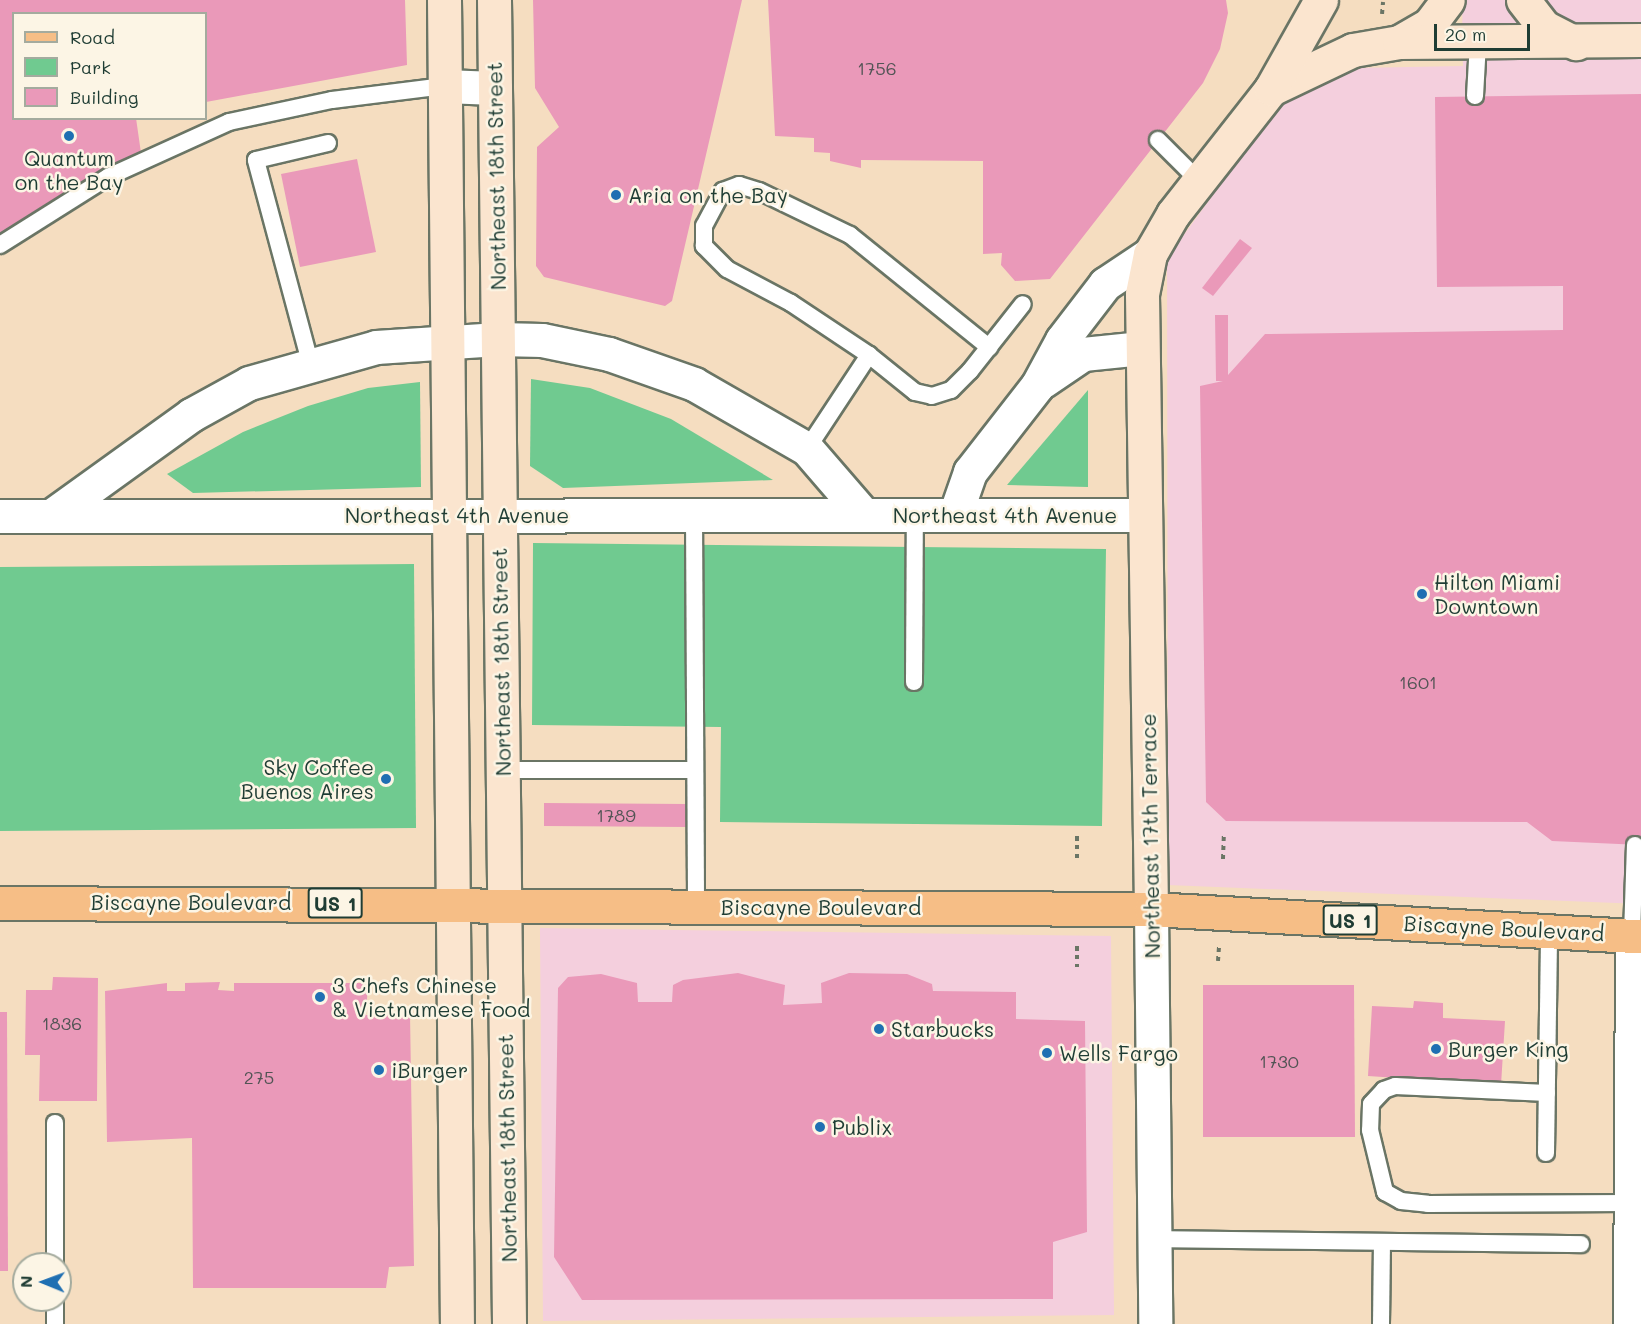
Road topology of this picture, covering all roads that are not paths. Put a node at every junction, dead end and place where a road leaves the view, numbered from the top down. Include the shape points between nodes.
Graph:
1 (444, 0) edge
2 (494, 0) edge
3 (1321, 0) edge
4 (1448, 0) edge
5 (1523, 0) edge
6 (1635, 34) edge
7 (1399, 42) junction
8 (1478, 43) junction
9 (1578, 44) junction
10 (444, 86) junction
11 (495, 88) junction
12 (1272, 88) junction
13 (1475, 96) dead end
14 (1158, 140) dead end
15 (328, 143) dead end
16 (1199, 181) junction
17 (0, 245) edge
18 (1150, 254) junction
19 (1023, 304) dead end
20 (498, 339) junction
21 (447, 340) junction
22 (989, 347) junction
23 (1142, 348) junction
24 (869, 355) junction
25 (309, 362) junction
26 (1037, 386) junction
27 (807, 448) junction
28 (5, 510) edge
29 (449, 515) junction
30 (500, 515) junction
31 (694, 515) junction
32 (864, 515) junction
33 (915, 515) junction
34 (955, 515) junction
35 (1145, 515) junction
36 (51, 516) junction
37 (914, 682) dead end
38 (502, 770) junction
39 (695, 770) junction
40 (1635, 845) dead end
41 (0, 903) edge
42 (453, 904) junction
43 (504, 904) junction
44 (696, 906) junction
45 (1151, 909) junction
46 (1549, 930) junction
47 (1636, 935) edge
48 (1547, 1093) junction
49 (55, 1123) dead end
50 (1546, 1153) dead end
51 (1635, 1163) edge
52 (1629, 1203) junction
53 (1155, 1239) junction
54 (1382, 1244) junction
55 (1581, 1244) dead end
56 (55, 1252) edge
57 (458, 1324) edge
58 (509, 1324) edge
59 (1155, 1324) edge
60 (1381, 1324) edge
61 (1630, 1324) edge

1 - 10 street
2 - 11 street, Northeast 18th Street
3 - 12 street, Northeast 17th Terrace
4 - 7 street via 1429,25
5 - 9 street via 1544,27
6 - 9 street
7 - 8 street
7 - 12 street via 1353,50
8 - 9 street
8 - 13 lane
10 - 11 street
10 - 17 lane via 332,100 229,122 108,177
10 - 21 street
11 - 20 street, Northeast 18th Street
12 - 16 street, Northeast 17th Terrace
14 - 16 lane
15 - 25 lane via 256,160
16 - 18 street, Northeast 17th Terrace
18 - 23 street, Northeast 17th Terrace via 1142,294
18 - 26 street, Northeast 17th Terrace via 1105,284 1062,340
19 - 22 lane
20 - 21 street, Northeast 4th Avenue
20 - 27 street, Northeast 4th Avenue via 542,340 609,354 694,384
20 - 30 street, Northeast 18th Street
21 - 25 street, Northeast 4th Avenue via 376,347
21 - 29 street
22 - 24 lane via 951,390 932,396 915,392
22 - 24 lane via 850,235 759,191 739,185 723,191 704,226 704,246 727,269 791,303
23 - 26 street, Northeast 17th Terrace via 1083,354
23 - 35 street, Northeast 17th Terrace
24 - 27 lane
25 - 36 street, Northeast 4th Avenue via 249,383 191,415
26 - 34 street, Northeast 17th Terrace via 970,472
27 - 32 street, Northeast 4th Avenue
28 - 36 street, Northeast 4th Avenue
29 - 30 street, Northeast 4th Avenue
29 - 36 street, Northeast 4th Avenue
29 - 42 street
30 - 31 street, Northeast 4th Avenue
30 - 38 street, Northeast 18th Street
31 - 32 street, Northeast 4th Avenue
31 - 39 lane
32 - 33 street, Northeast 4th Avenue
33 - 34 street, Northeast 4th Avenue
33 - 37 lane
34 - 35 street, Northeast 4th Avenue
35 - 45 street, Northeast 17th Terrace
38 - 39 lane
38 - 43 street, Northeast 18th Street
39 - 44 lane
40 - 47 lane
41 - 42 main road, Biscayne Boulevard / US 1
42 - 43 main road, Biscayne Boulevard / US 1
42 - 57 street
43 - 44 main road, Biscayne Boulevard / US 1
43 - 58 street, Northeast 18th Street
44 - 45 main road, Biscayne Boulevard / US 1
45 - 46 main road, Biscayne Boulevard / US 1
45 - 53 street, Northeast 17th Terrace
46 - 47 main road, Biscayne Boulevard / US 1
46 - 48 lane
47 - 51 street
48 - 50 lane
48 - 52 lane via 1395,1086 1384,1090 1371,1104 1370,1130 1385,1192 1401,1202 1428,1204
49 - 56 lane
51 - 52 street
52 - 61 street
53 - 54 lane
53 - 59 street, Northeast 17th Terrace
54 - 55 lane
54 - 60 lane

